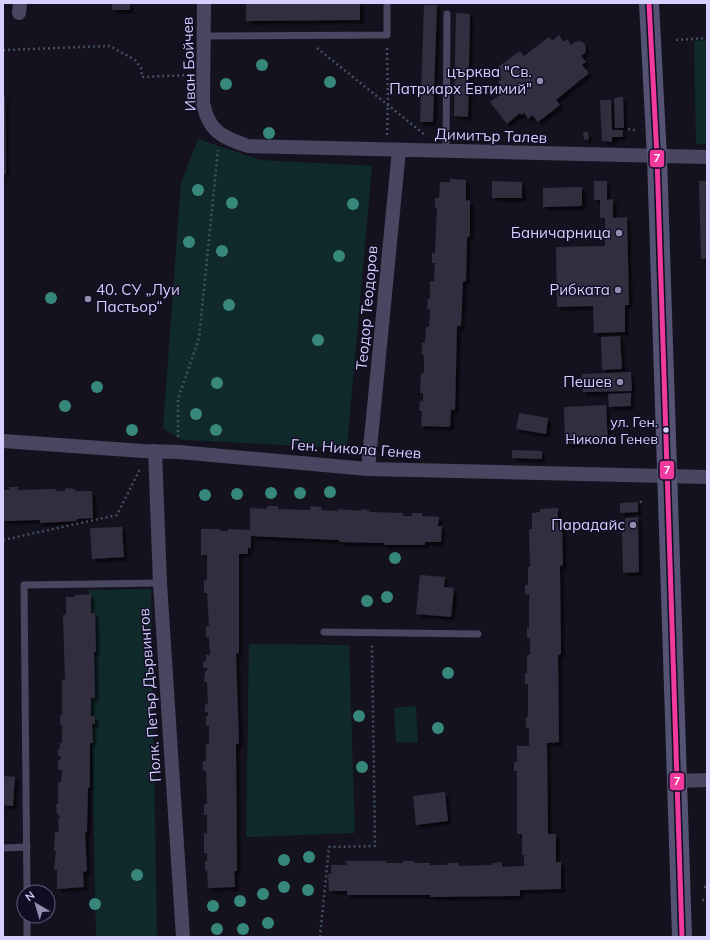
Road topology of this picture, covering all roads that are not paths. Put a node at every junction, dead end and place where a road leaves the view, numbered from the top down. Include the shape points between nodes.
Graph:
1 (204, 3) edge
2 (387, 3) edge
3 (649, 3) edge
4 (447, 14) dead end
5 (203, 36) junction
6 (274, 148) joint
7 (392, 150) junction
8 (446, 152) junction
9 (657, 157) junction
10 (707, 158) edge
11 (3, 441) edge
12 (155, 451) junction
13 (368, 470) junction
14 (667, 476) junction
15 (707, 477) edge
16 (160, 583) junction
17 (324, 632) dead end
18 (478, 634) dead end
19 (707, 780) edge
20 (676, 781) junction
21 (26, 847) junction
22 (3, 848) edge
23 (27, 884) edge
24 (27, 924) edge
25 (27, 937) edge
26 (183, 937) edge
27 (682, 937) edge

1 - 5 street, Иван Бойчев
2 - 5 lane via 387,35
3 - 9 street
4 - 8 lane
5 - 6 street, Иван Бойчев via 203,103 206,115 219,134 248,146
6 - 7 street, Димитър Талев
7 - 8 street, Димитър Талев
7 - 13 street, Теодор Теодоров
8 - 9 street, Димитър Талев
9 - 10 street, Димитър Талев
9 - 14 street
11 - 12 street, Ген. Никола Генев
12 - 13 street, Ген. Никола Генев
12 - 16 street, Полк. Петър Дървингов
13 - 14 street, Ген. Никола Генев
14 - 15 street, Ген. Никола Генев
14 - 20 street
16 - 21 lane via 24,585
16 - 26 street, Полк. Петър Дървингов
17 - 18 lane
19 - 20 street
20 - 27 street
21 - 22 lane
21 - 23 lane
24 - 25 lane

